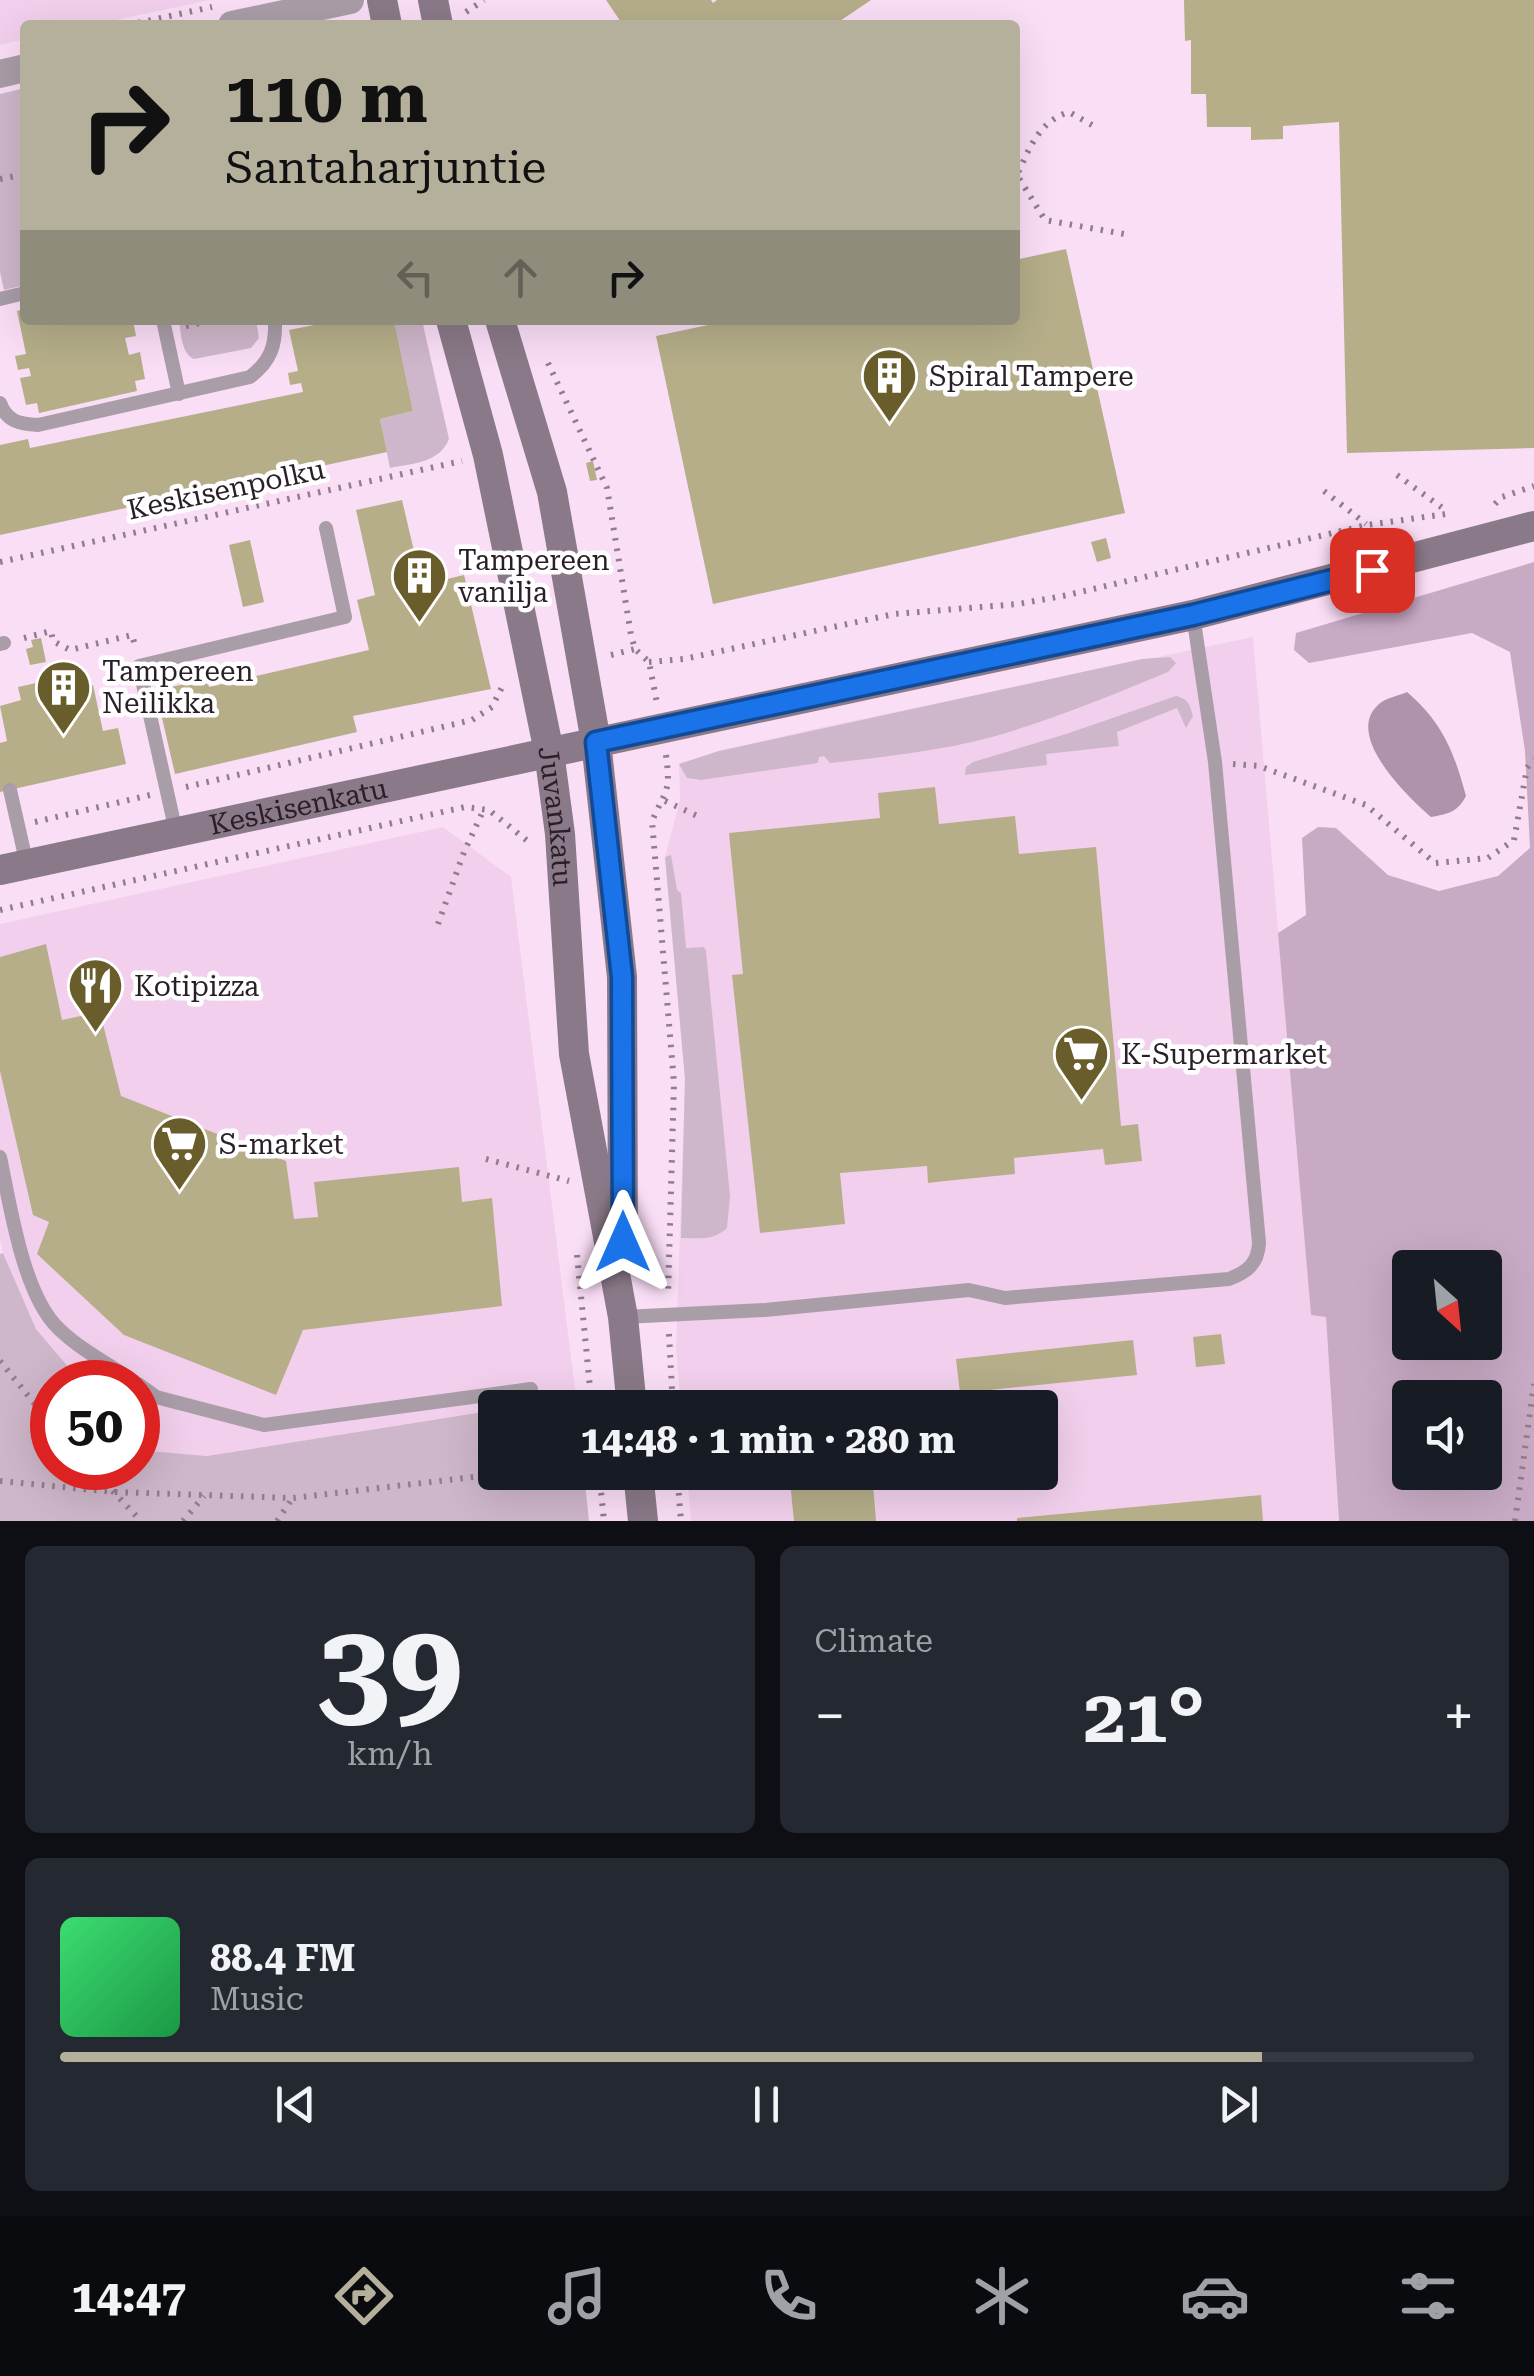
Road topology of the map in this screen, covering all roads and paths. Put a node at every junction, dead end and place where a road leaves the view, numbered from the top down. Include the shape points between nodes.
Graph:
1 (350, 0) edge
2 (433, 0) edge
3 (484, 0) edge
4 (226, 15) edge
5 (452, 19) edge
6 (177, 20) edge
7 (1092, 124) dead end
8 (1020, 167) edge
9 (1020, 181) edge
10 (1130, 235) dead end
11 (164, 325) edge
12 (275, 325) edge
13 (453, 325) edge
14 (502, 325) edge
15 (179, 394) junction
16 (0, 403) edge
17 (462, 460) dead end
18 (1397, 475) dead end
19 (1534, 486) edge
20 (1324, 492) dead end
21 (1534, 494) edge
22 (1495, 504) junction
23 (1480, 508) dead end
24 (1465, 510) dead end
25 (1450, 513) junction
26 (1367, 525) junction
27 (1534, 526) edge
28 (326, 528) dead end
29 (0, 562) edge
30 (1193, 615) junction
31 (2, 644) edge
32 (649, 662) dead end
33 (139, 666) junction
34 (472, 720) dead end
35 (596, 742) junction
36 (550, 752) junction
37 (1534, 759) edge
38 (1215, 762) junction
39 (10, 790) dead end
40 (166, 792) junction
41 (665, 800) dead end
42 (702, 818) dead end
43 (18, 826) junction
44 (176, 832) junction
45 (14, 868) edge
46 (0, 910) edge
47 (438, 924) dead end
48 (0, 1158) edge
49 (486, 1159) dead end
50 (570, 1181) dead end
51 (623, 1317) junction
52 (103, 1360) edge
53 (0, 1361) edge
54 (1534, 1384) edge
55 (531, 1389) dead end
56 (630, 1390) edge
57 (30, 1397) edge
58 (160, 1398) edge
59 (478, 1477) edge
60 (0, 1482) edge
61 (601, 1490) edge
62 (639, 1490) edge
63 (678, 1490) edge
64 (114, 1492) junction
65 (205, 1495) junction
66 (293, 1498) junction
67 (141, 1521) edge
68 (183, 1521) edge
69 (278, 1521) edge
70 (604, 1521) edge
71 (642, 1521) edge
72 (681, 1521) edge
73 (1515, 1521) edge

1 - 4 street
2 - 5 main road
3 - 5 path
4 - 6 path
7 - 8 path via 1069,112 1054,116
9 - 10 path via 1045,220
11 - 15 lane
12 - 15 lane via 271,354 250,377
13 - 36 main road, Juvankatu via 488,455
14 - 35 main road, Juvankatu via 552,492
15 - 16 lane via 38,425 8,418
17 - 29 path, Keskisenpolku
18 - 25 path
19 - 22 path
20 - 26 path
21 - 22 path
22 - 23 path
24 - 25 path
25 - 26 path
26 - 32 path via 1063,596 894,614
27 - 30 main road, Keskisenkatu
28 - 33 lane via 345,618
30 - 35 main road, Keskisenkatu
30 - 38 lane
31 - 33 path via 51,631 52,641 70,650 132,635
33 - 40 lane
34 - 40 path
35 - 36 main road, Keskisenkatu
35 - 51 main road, Juvankatu via 622,977
36 - 44 main road, Keskisenkatu
36 - 51 main road, Juvankatu via 574,1054
37 - 38 path via 1514,840 1488,858 1436,863 1366,804 1259,766
38 - 51 lane via 1259,1242 1253,1264 1228,1279 1004,1298 953,1290
39 - 43 lane
40 - 43 path
40 - 44 lane
41 - 42 path
43 - 45 lane
44 - 45 main road, Keskisenkatu
46 - 47 path via 454,809 486,809
48 - 52 lane via 20,1250 41,1306 58,1328
49 - 50 path
51 - 56 main road, Juvankatu
53 - 57 path
54 - 73 path
55 - 58 lane via 264,1425
59 - 66 path
60 - 64 path
61 - 70 path
62 - 71 main road
63 - 72 path
64 - 65 path
64 - 67 path
65 - 66 path
65 - 68 path
66 - 69 path

